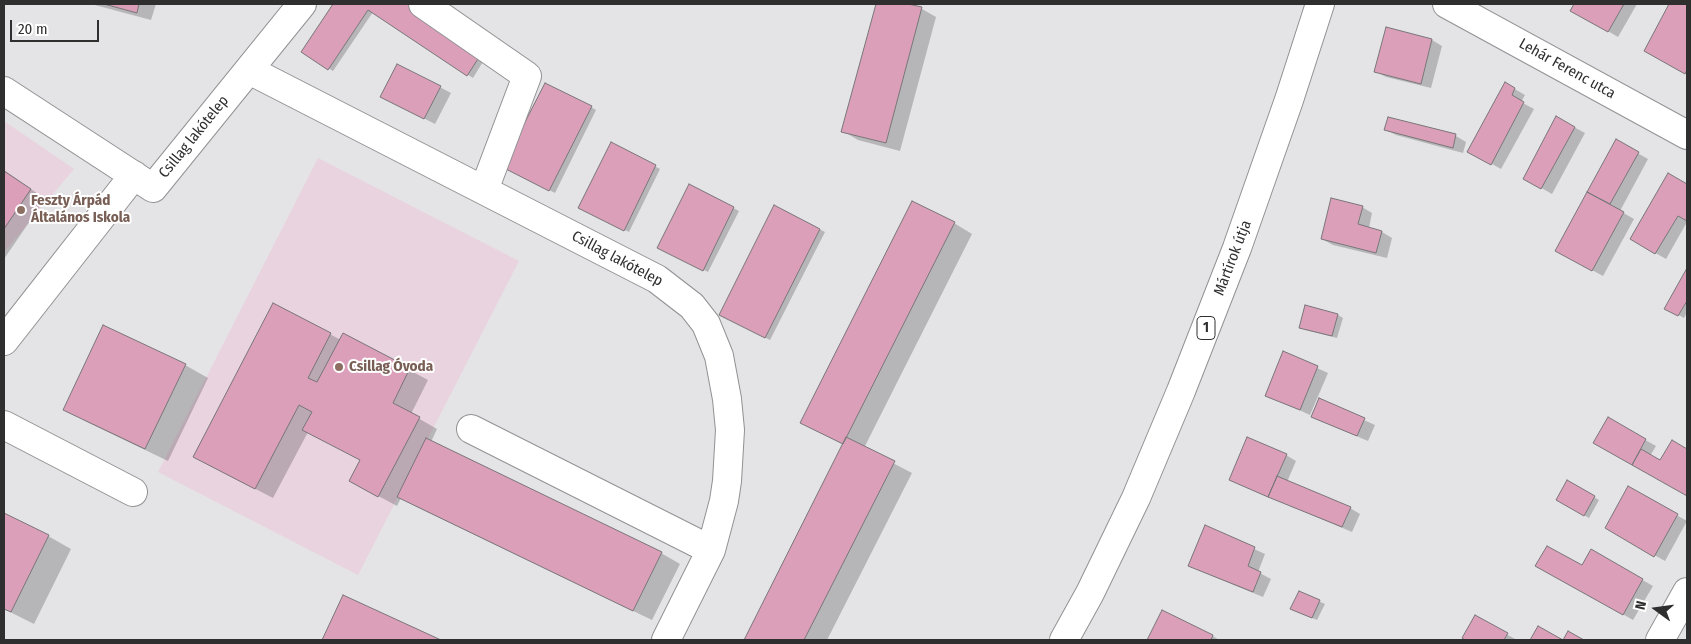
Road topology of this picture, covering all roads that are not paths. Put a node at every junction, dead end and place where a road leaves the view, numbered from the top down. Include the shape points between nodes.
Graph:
1 (302, 4) edge
2 (423, 4) edge
3 (1320, 4) edge
4 (1447, 4) edge
5 (249, 70) junction
6 (4, 91) edge
7 (1687, 135) edge
8 (134, 175) junction
9 (484, 190) junction
10 (4, 341) edge
11 (4, 425) edge
12 (471, 429) dead end
13 (133, 492) dead end
14 (711, 550) junction
15 (1687, 592) edge
16 (666, 640) edge
17 (1064, 640) edge
18 (1660, 640) edge

1 - 5 street, Csillag lakótelep
2 - 9 street via 527,76
3 - 17 street, Mártírok útja / 1 via 1237,248 1181,391 1136,498
4 - 7 street, Lehár Ferenc utca
5 - 8 street, Csillag lakótelep via 153,188
5 - 9 street, Csillag lakótelep
6 - 8 street, Csillag lakótelep
8 - 10 street, Csillag lakótelep
9 - 14 street, Csillag lakótelep via 657,279 692,306 706,324 719,356 730,430 724,501
11 - 13 street
12 - 14 street
14 - 16 street, Csillag lakótelep
15 - 18 street

